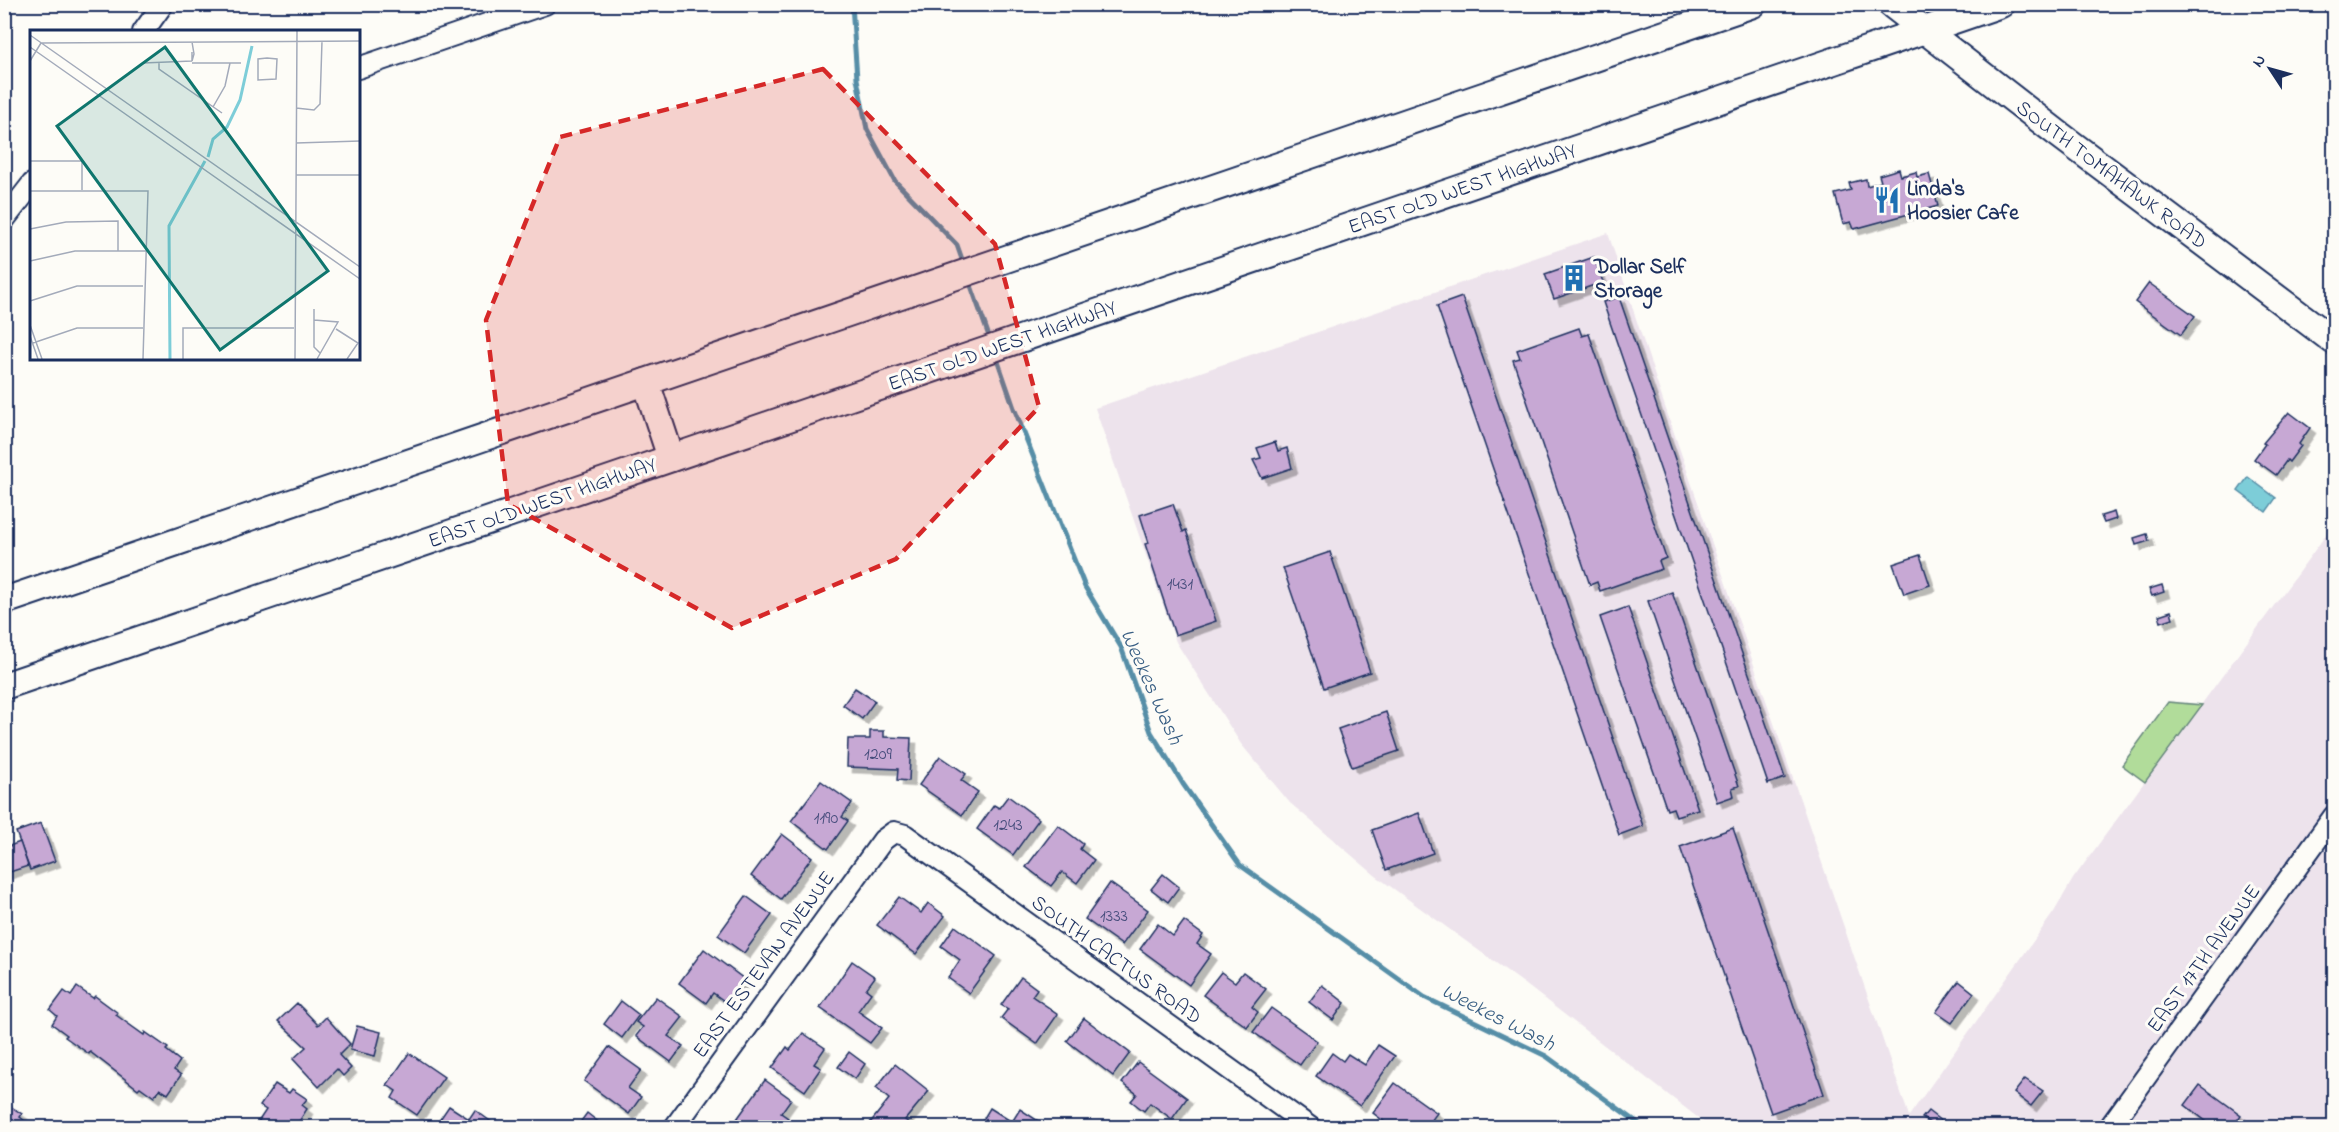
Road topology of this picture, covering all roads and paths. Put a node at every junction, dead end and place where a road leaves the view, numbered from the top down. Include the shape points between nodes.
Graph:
1 (163, 4) edge
2 (545, 4) edge
3 (1752, 4) edge
4 (1892, 4) edge
5 (2001, 4) edge
6 (144, 30) edge
7 (1925, 30) junction
8 (360, 67) edge
9 (30, 187) edge
10 (4, 220) edge
11 (2334, 341) edge
12 (645, 382) junction
13 (671, 458) junction
14 (4, 602) edge
15 (4, 686) edge
16 (2334, 816) edge
17 (894, 832) joint
18 (1307, 1126) edge
19 (674, 1128) edge
20 (2109, 1128) edge

1 - 6 street
2 - 8 street
3 - 12 main road
4 - 7 main road, SOUTH TOMAHAWK ROAD
5 - 7 main road, EAST OLD WEST HIGHWAY
7 - 11 main road, SOUTH TOMAHAWK ROAD
7 - 13 main road, EAST OLD WEST HIGHWAY
9 - 10 street
12 - 13 main road
12 - 14 main road
13 - 15 main road, EAST OLD WEST HIGHWAY
16 - 20 street, EAST 17TH AVENUE
17 - 18 street, SOUTH CACTUS ROAD via 905,835
17 - 19 street, EAST ESTEVAN AVENUE via 883,840

